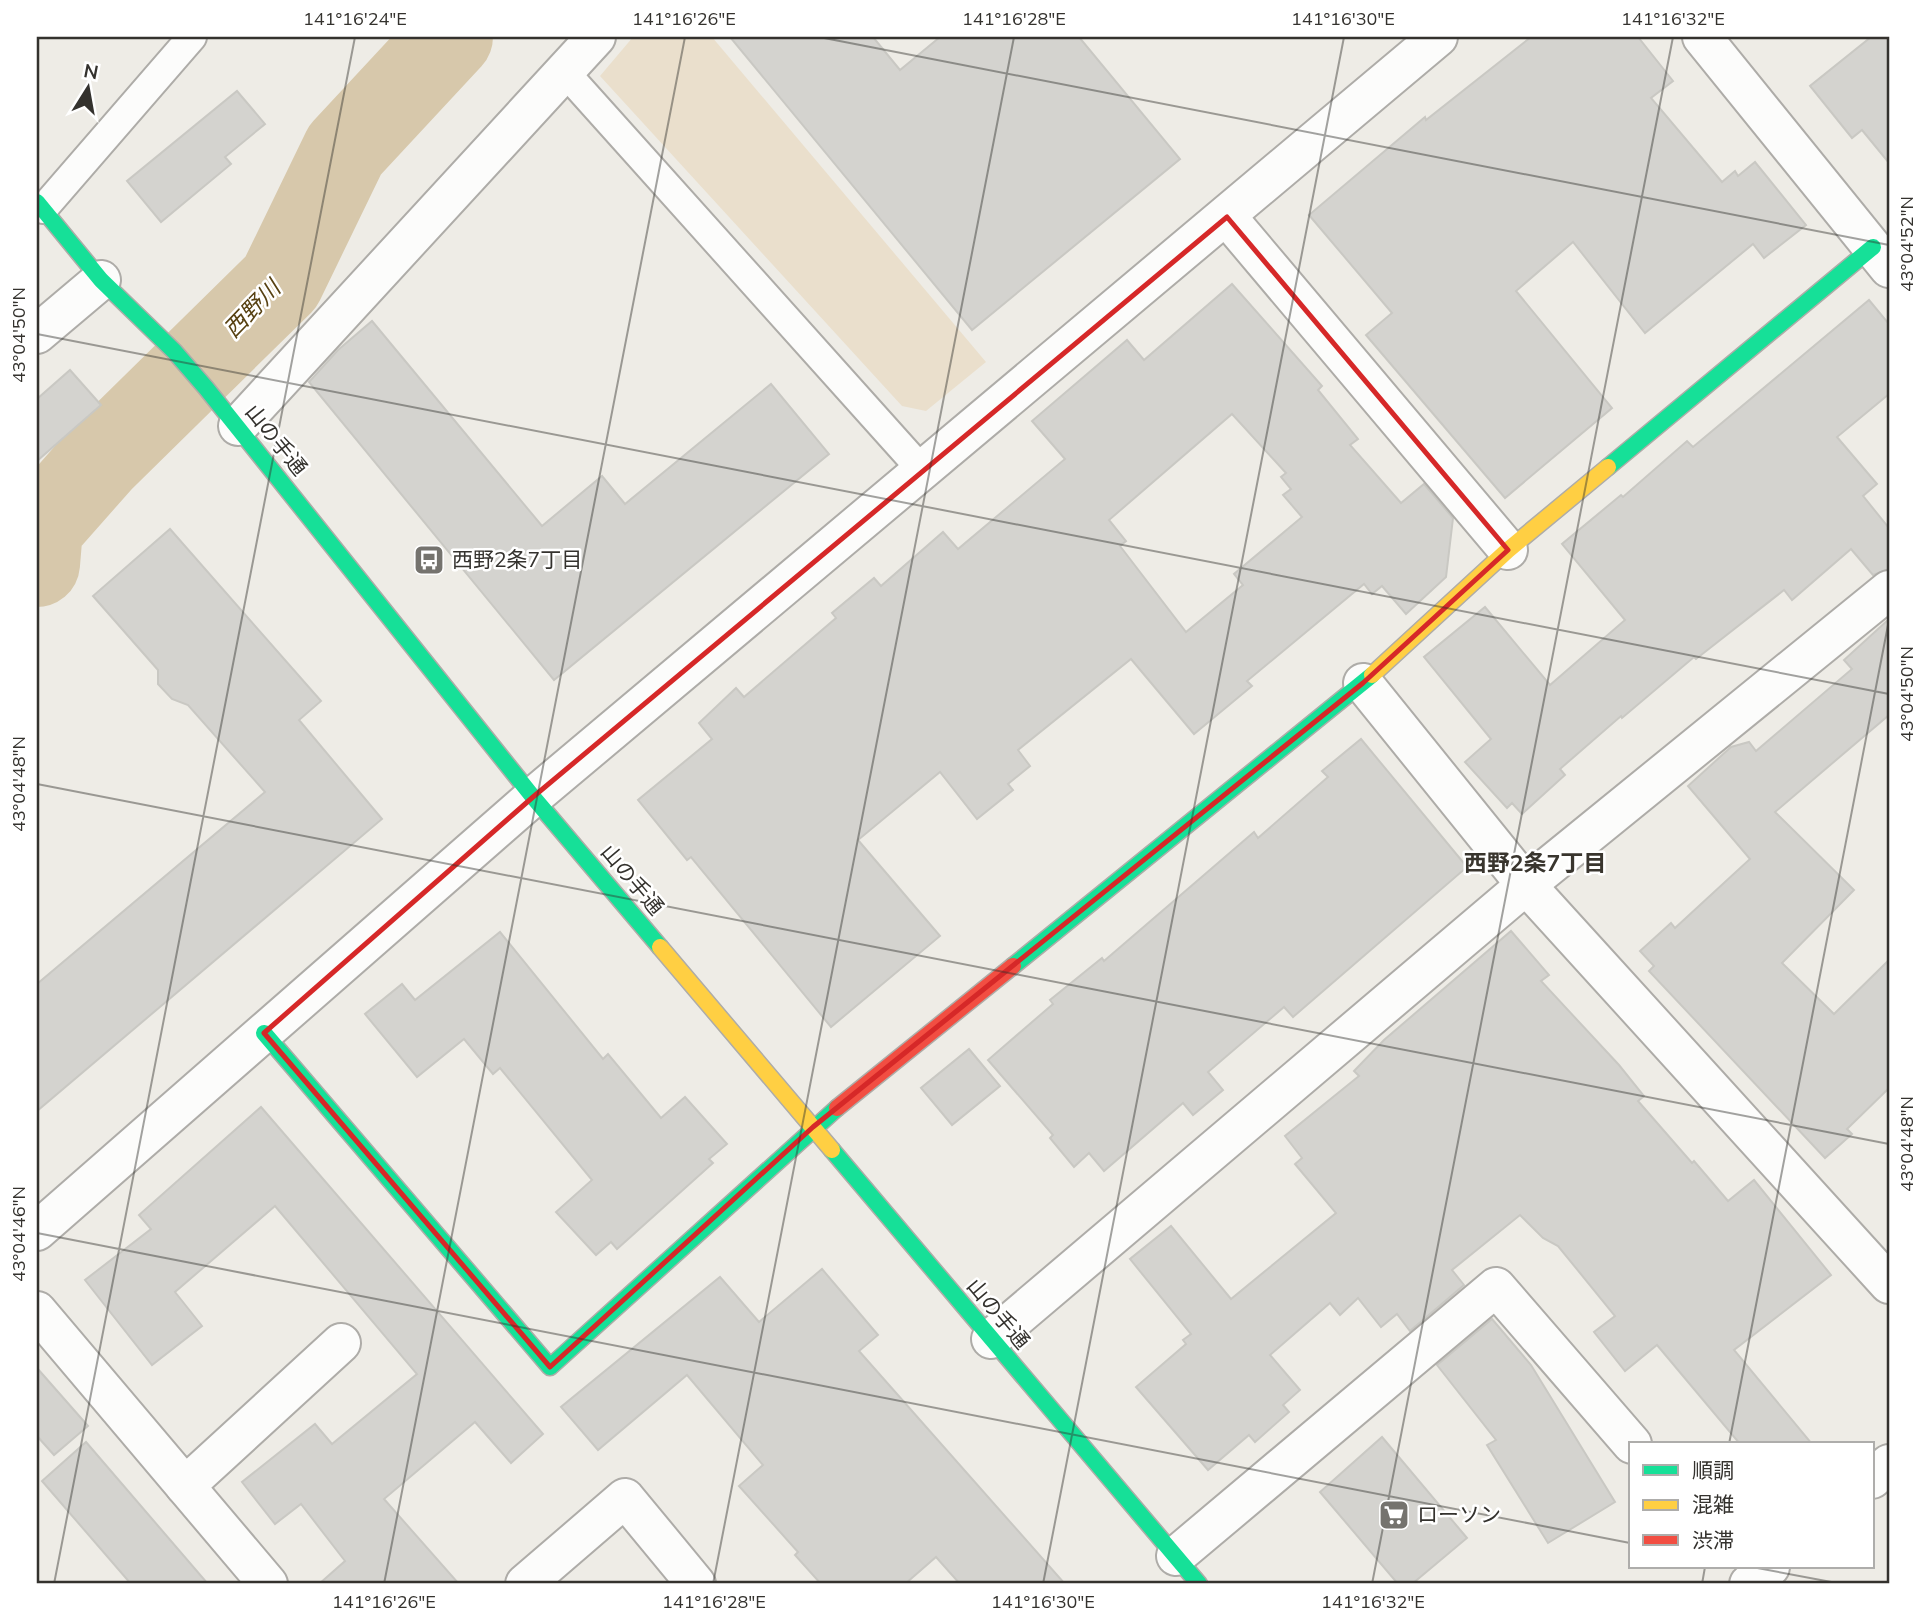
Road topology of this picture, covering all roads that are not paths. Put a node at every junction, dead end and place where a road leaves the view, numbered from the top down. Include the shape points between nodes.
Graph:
1 (192, 37) edge
2 (596, 37) edge
3 (1438, 37) edge
4 (1702, 37) edge
5 (563, 71) junction
6 (40, 205) edge
7 (1227, 217) junction
8 (1881, 258) edge
9 (101, 280) junction
10 (37, 334) edge
11 (238, 426) junction
12 (921, 469) junction
13 (1508, 550) junction
14 (1889, 590) edge
15 (1363, 683) junction
16 (533, 797) junction
17 (1526, 885) junction
18 (264, 1033) junction
19 (813, 1127) junction
20 (37, 1231) edge
21 (1889, 1284) edge
22 (37, 1311) edge
23 (991, 1339) junction
24 (341, 1343) dead end
25 (1630, 1442) edge
26 (1889, 1464) edge
27 (1874, 1477) edge
28 (185, 1486) junction
29 (1187, 1570) edge
30 (268, 1584) edge
31 (525, 1584) edge
32 (696, 1584) edge

1 - 6 lane
2 - 5 street
3 - 7 street
4 - 8 street
5 - 11 street
5 - 12 lane
6 - 9 street, 山の手通
7 - 12 street
7 - 13 street
8 - 13 street
9 - 10 street
9 - 11 street, 山の手通 via 174,351
11 - 16 street, 山の手通
12 - 16 street
13 - 15 street
14 - 17 street
15 - 17 street
15 - 19 street
16 - 18 street
16 - 19 street, 山の手通
17 - 21 street
17 - 23 street
18 - 19 street via 550,1367
18 - 20 street
19 - 23 street, 山の手通
22 - 28 street
23 - 29 street, 山の手通
24 - 28 street
25 - 29 street via 1496,1287
26 - 27 street
28 - 30 street
31 - 32 street via 625,1499

